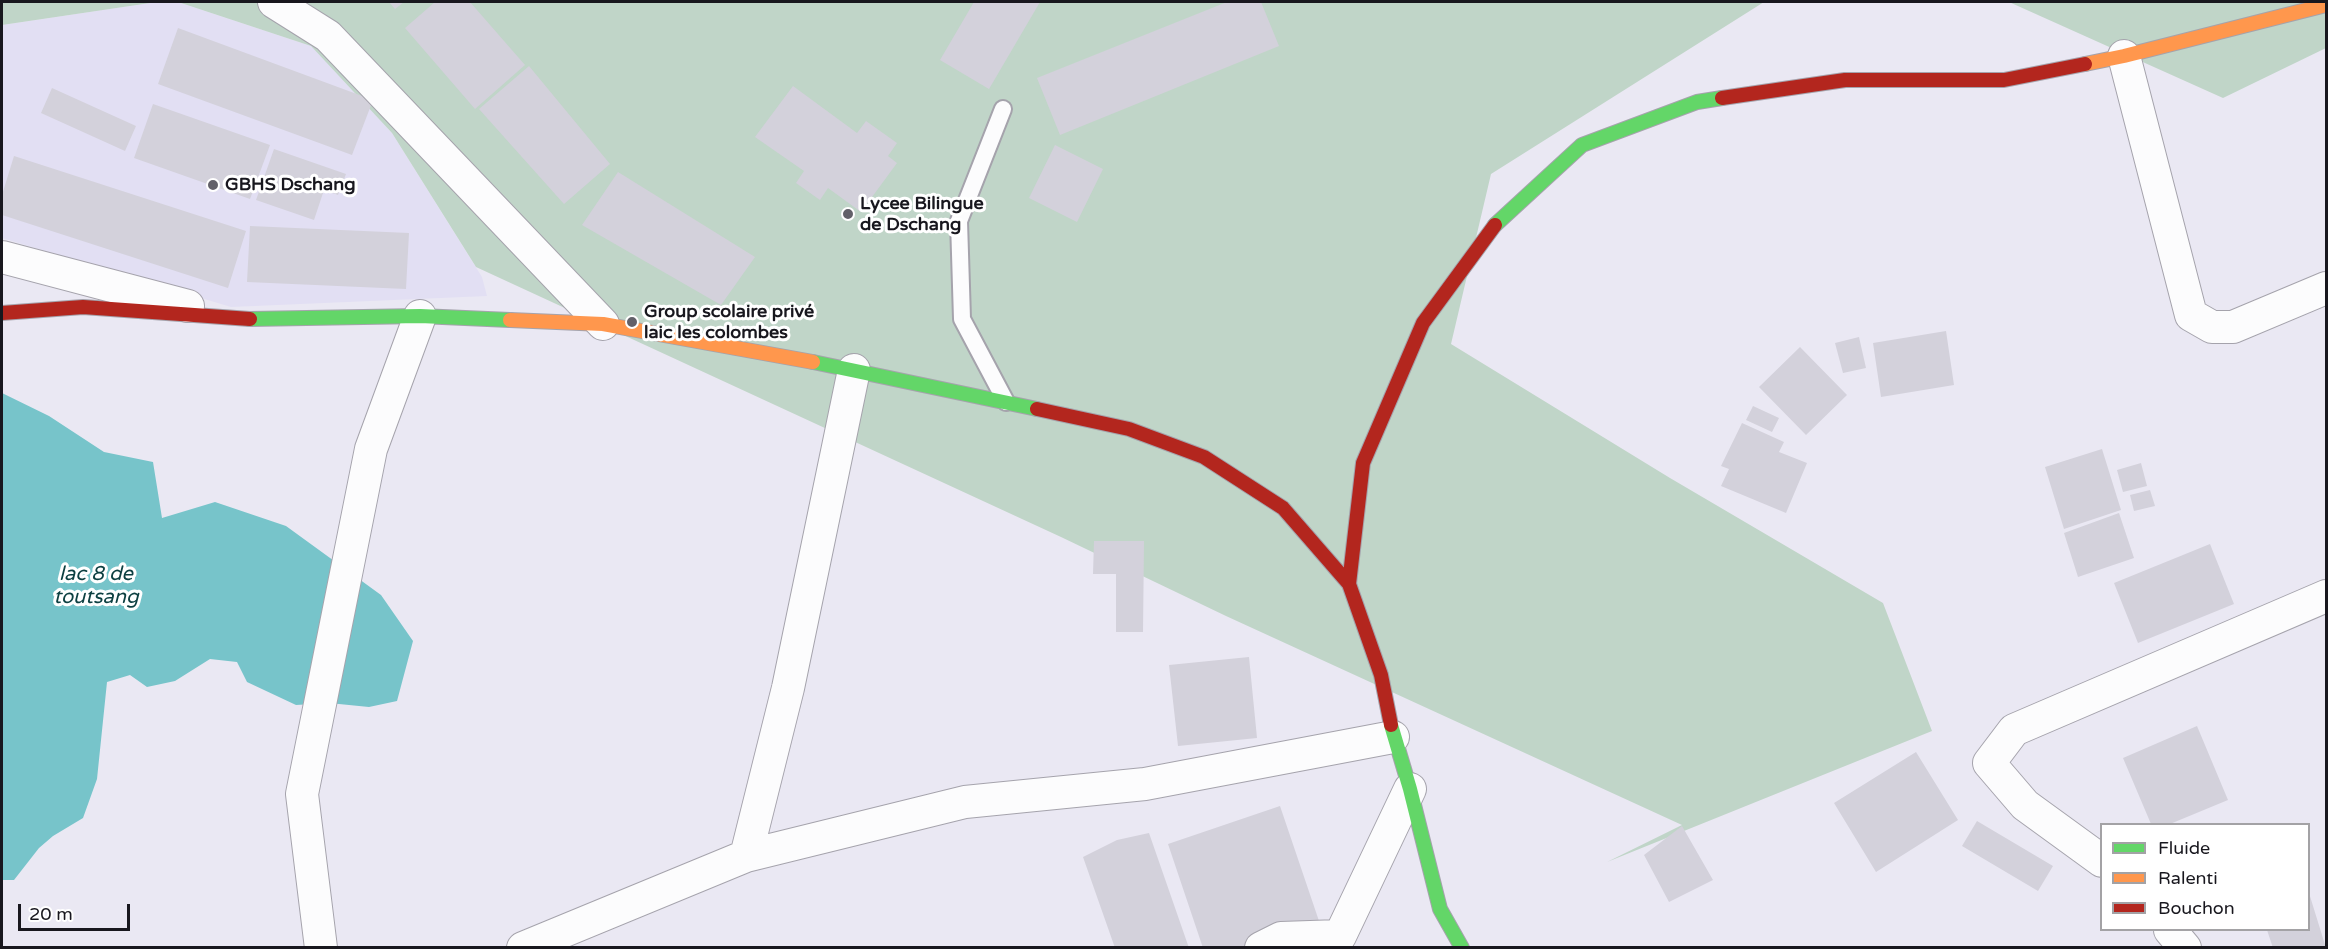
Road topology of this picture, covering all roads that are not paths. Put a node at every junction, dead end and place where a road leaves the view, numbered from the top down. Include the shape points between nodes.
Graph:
1 (274, 2) edge
2 (297, 2) edge
3 (2326, 5) edge
4 (327, 36) junction
5 (2124, 56) junction
6 (1003, 109) dead end
7 (2, 257) edge
8 (2326, 288) edge
9 (2, 314) edge
10 (420, 316) junction
11 (236, 319) junction
12 (603, 324) junction
13 (854, 370) junction
14 (1006, 402) junction
15 (1349, 584) junction
16 (2326, 596) edge
17 (1393, 737) junction
18 (1410, 789) junction
19 (746, 856) junction
20 (2100, 860) edge
21 (2171, 931) edge
22 (321, 948) edge
23 (524, 948) edge
24 (1261, 948) edge
25 (1462, 948) edge
26 (2185, 948) edge

1 - 4 street
2 - 4 street
3 - 5 street
4 - 12 street
5 - 8 street via 2191,315 2212,327 2233,327
5 - 15 street via 2004,80 1845,80 1697,102 1582,145 1493,226 1423,323 1363,463
6 - 14 lane via 959,221 962,320
7 - 11 street
9 - 11 street via 83,307
10 - 11 street
10 - 12 street
10 - 22 street via 371,449 302,794
12 - 13 street
13 - 14 street
13 - 19 street via 788,688
14 - 15 street via 1129,429 1204,457 1282,508
15 - 17 street via 1381,675
16 - 20 street via 2014,730 1989,763 2025,805
17 - 18 street
17 - 19 street via 1145,784 964,802
18 - 24 street via 1340,936 1281,938
18 - 25 street via 1440,909
19 - 23 street
21 - 26 street

